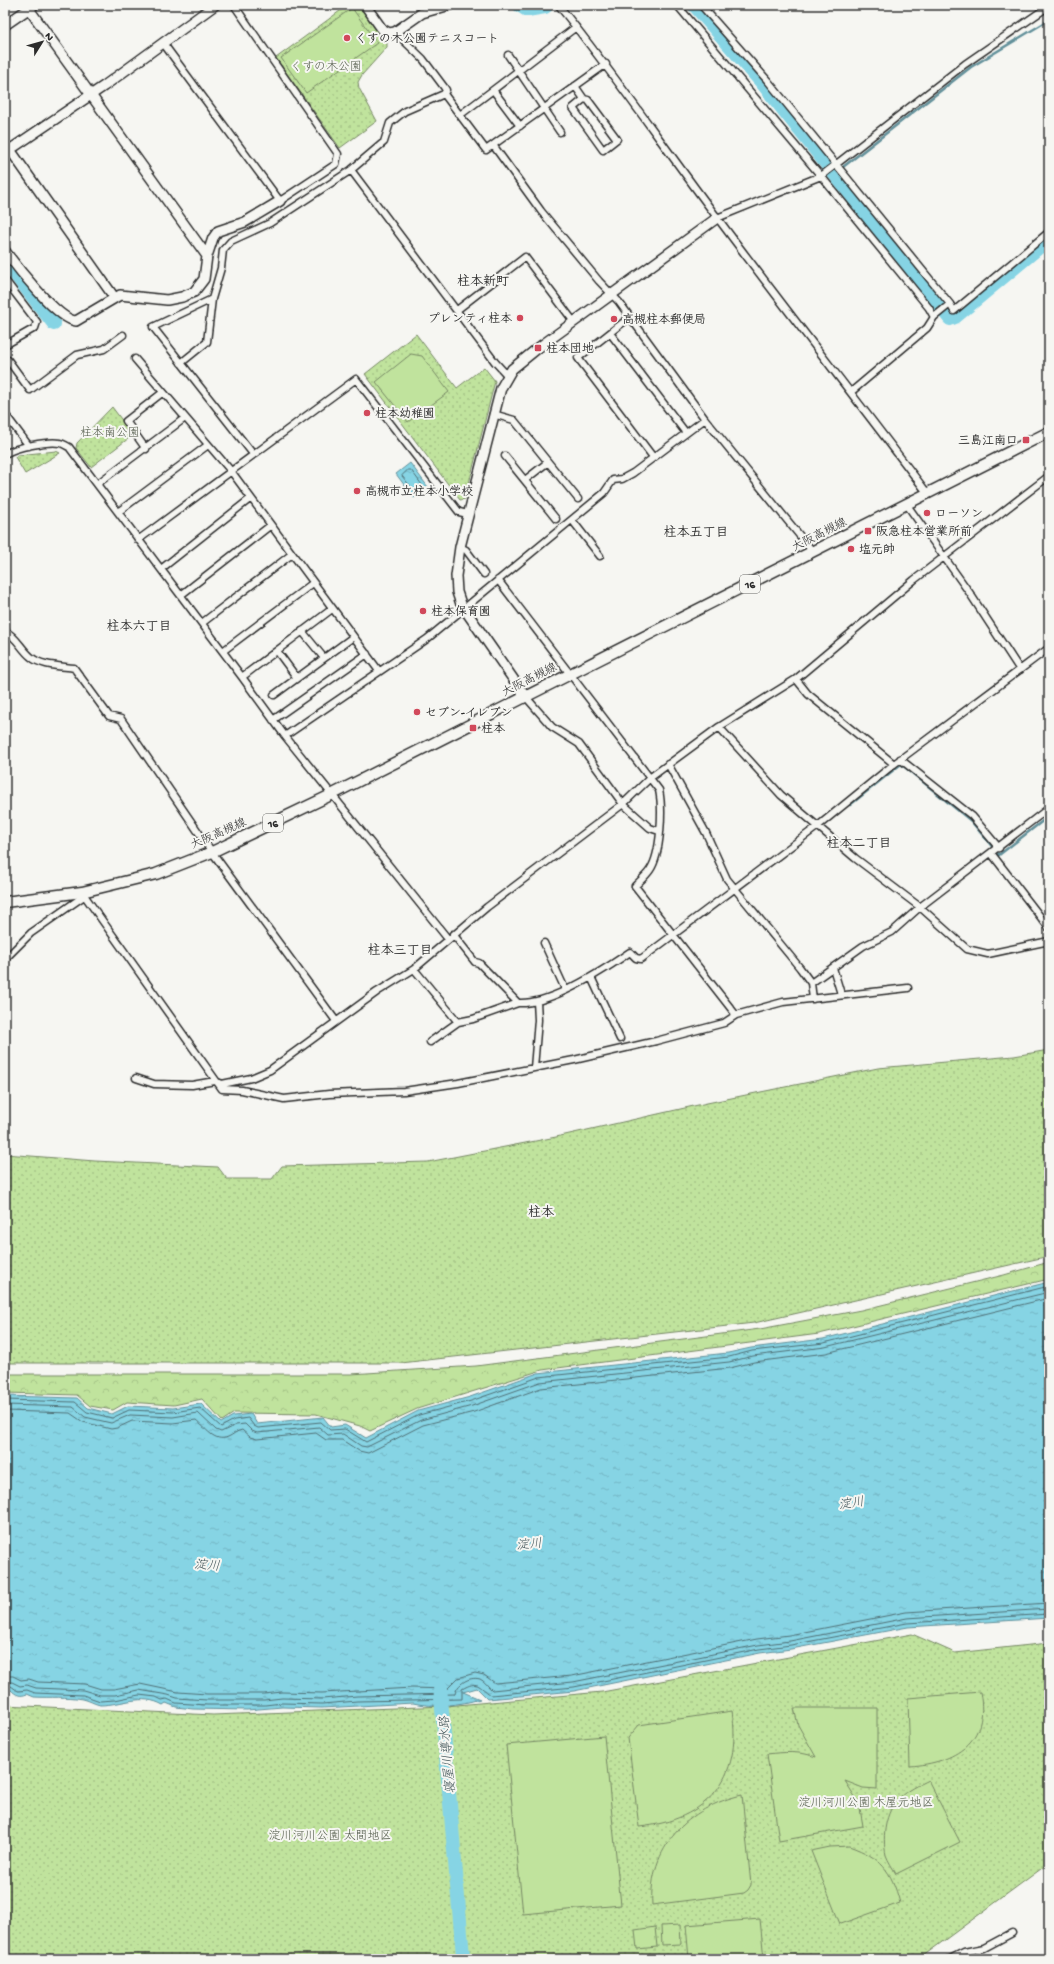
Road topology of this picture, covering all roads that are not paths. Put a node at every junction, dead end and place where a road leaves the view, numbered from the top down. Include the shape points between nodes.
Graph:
1 (215, 5) edge
2 (234, 5) edge
3 (365, 5) edge
4 (450, 5) edge
5 (564, 5) edge
6 (677, 5) edge
7 (701, 5) edge
8 (1049, 6) edge
9 (31, 7) edge
10 (5, 25) edge
11 (576, 27) junction
12 (395, 32) junction
13 (163, 42) junction
14 (508, 55) dead end
15 (606, 64) junction
16 (520, 71) junction
17 (575, 86) junction
18 (493, 90) junction
19 (444, 94) junction
20 (90, 95) junction
21 (584, 99) junction
22 (545, 108) junction
23 (460, 115) junction
24 (520, 126) junction
25 (560, 132) dead end
26 (494, 144) junction
27 (8, 152) edge
28 (837, 164) junction
29 (351, 170) junction
30 (821, 176) junction
31 (280, 201) junction
32 (717, 218) junction
33 (1049, 232) edge
34 (5, 251) edge
35 (208, 256) junction
36 (5, 280) edge
37 (612, 294) junction
38 (114, 297) junction
39 (212, 299) junction
40 (950, 304) junction
41 (457, 310) junction
42 (630, 317) junction
43 (934, 317) junction
44 (574, 322) junction
45 (610, 333) junction
46 (124, 335) dead end
47 (5, 345) edge
48 (136, 359) dead end
49 (8, 360) dead end
50 (181, 363) junction
51 (507, 375) junction
52 (162, 392) junction
53 (851, 392) junction
54 (5, 414) edge
55 (493, 414) junction
56 (185, 418) junction
57 (705, 419) junction
58 (1049, 432) edge
59 (686, 433) junction
60 (208, 445) junction
61 (29, 446) junction
62 (146, 449) junction
63 (5, 454) edge
64 (253, 454) junction
65 (505, 456) dead end
66 (653, 457) junction
67 (548, 462) junction
68 (231, 471) junction
69 (1049, 476) edge
70 (525, 480) junction
71 (97, 484) junction
72 (928, 494) junction
73 (251, 498) junction
74 (578, 499) dead end
75 (907, 505) junction
76 (118, 512) junction
77 (468, 514) junction
78 (556, 519) dead end
79 (572, 520) junction
80 (271, 525) junction
81 (138, 540) junction
82 (460, 547) junction
83 (813, 552) junction
84 (292, 554) junction
85 (600, 556) dead end
86 (945, 557) junction
87 (161, 569) junction
88 (484, 574) dead end
89 (498, 580) junction
90 (313, 583) junction
91 (181, 595) junction
92 (463, 608) junction
93 (332, 609) junction
94 (202, 623) junction
95 (5, 631) edge
96 (302, 631) junction
97 (353, 636) junction
98 (1049, 648) edge
99 (277, 650) junction
100 (223, 651) junction
101 (367, 654) junction
102 (324, 658) junction
103 (1020, 670) junction
104 (379, 671) junction
105 (570, 672) junction
106 (242, 677) junction
107 (298, 678) junction
108 (796, 679) junction
109 (274, 695) dead end
110 (525, 696) junction
111 (273, 720) junction
112 (719, 727) junction
113 (285, 736) junction
114 (900, 759) junction
115 (668, 764) junction
116 (894, 764) junction
117 (650, 777) junction
118 (331, 795) junction
119 (623, 804) junction
120 (1049, 808) edge
121 (818, 826) junction
122 (659, 831) junction
123 (999, 848) junction
124 (212, 852) junction
125 (992, 853) junction
126 (734, 889) junction
127 (83, 894) junction
128 (5, 902) edge
129 (920, 907) junction
130 (1049, 928) edge
131 (453, 934) junction
132 (672, 935) junction
133 (448, 939) junction
134 (1049, 941) edge
135 (544, 943) dead end
136 (5, 959) edge
137 (833, 968) junction
138 (414, 969) junction
139 (591, 977) junction
140 (811, 983) junction
141 (908, 988) dead end
142 (565, 989) junction
143 (841, 994) junction
144 (813, 999) junction
145 (537, 1001) junction
146 (518, 1003) junction
147 (736, 1014) junction
148 (336, 1021) junction
149 (458, 1022) junction
150 (620, 1039) dead end
151 (430, 1042) dead end
152 (534, 1068) junction
153 (136, 1078) dead end
154 (215, 1081) junction
155 (1012, 1933) dead end
156 (950, 1959) edge

1 - 13 street
2 - 31 street via 338,154 336,164
3 - 12 street via 382,29 389,33
4 - 12 street via 422,13
5 - 11 street via 560,8
6 - 30 street
7 - 28 street
8 - 28 street via 965,64
9 - 10 street
9 - 20 street
11 - 15 street
11 - 16 street
12 - 19 street via 423,59 446,90
13 - 20 street
13 - 31 street
14 - 16 street
15 - 17 street
15 - 32 street via 629,100
16 - 18 street
16 - 22 street
17 - 21 street
17 - 22 street
18 - 23 street
18 - 24 street
19 - 23 street
19 - 29 street via 405,111 390,123 384,142
20 - 27 street
20 - 35 street
21 - 21 street via 572,108 604,150 617,139 588,100
22 - 24 street
22 - 25 street
23 - 26 street via 486,150
24 - 26 street
26 - 37 street via 541,211
27 - 38 street
28 - 30 street
28 - 40 street
29 - 39 street via 270,223 231,241 224,250
29 - 41 street
30 - 32 street
30 - 43 street
31 - 35 street via 245,222 218,231 213,238
32 - 37 street
32 - 53 street
33 - 40 street via 954,311
34 - 38 street via 50,304 71,321 82,318
35 - 38 street via 204,279 191,293 167,300 124,294
36 - 47 street via 37,322 35,328
37 - 42 street
37 - 44 street
39 - 50 street via 207,342
39 - 50 street via 153,327
40 - 43 street
41 - 44 street via 525,258
41 - 51 street
42 - 45 street
42 - 57 street
43 - 53 street via 927,328
44 - 51 street via 520,362
45 - 59 street
45 - 66 street via 578,358
46 - 49 street via 104,350 77,355 30,390
48 - 52 street
50 - 64 street
51 - 55 street
52 - 56 street
52 - 62 street via 126,421
53 - 72 street
54 - 61 street
55 - 67 street via 514,420
55 - 77 street
56 - 60 street
56 - 62 street
57 - 59 street
57 - 83 street
58 - 72 main road, 大阪高槻線 / 16
59 - 66 street
60 - 68 street
60 - 76 street
61 - 63 street
61 - 71 street via 60,443 68,447
62 - 71 street
64 - 68 street
64 - 77 street via 356,379 459,512
65 - 70 street
66 - 79 street via 633,473 622,479 613,480 604,493
67 - 70 street
67 - 74 street
68 - 73 street
68 - 81 street
69 - 86 street
70 - 78 street
71 - 76 street
72 - 75 main road, 大阪高槻線 / 16
73 - 80 street
73 - 87 street
75 - 83 main road, 大阪高槻線 / 16
75 - 86 street
76 - 81 street
77 - 82 street
79 - 85 street
79 - 89 street
80 - 84 street
80 - 91 street
81 - 87 street
82 - 88 street via 466,550
82 - 92 street via 456,576 457,592
83 - 105 main road, 大阪高槻線 / 16
84 - 90 street
84 - 94 street
86 - 103 street
86 - 108 street
87 - 91 street
89 - 92 street
89 - 105 street
90 - 93 street
90 - 100 street
91 - 94 street
92 - 104 street via 427,639
92 - 110 street
93 - 96 street
93 - 97 street
94 - 100 street
95 - 124 street via 13,635 37,661 74,668 78,672 109,716 121,719
96 - 99 street
96 - 102 street
97 - 101 street
97 - 102 street
98 - 103 street
99 - 106 street
99 - 107 street
100 - 106 street
101 - 104 street
101 - 111 street
102 - 107 street
103 - 114 street
104 - 113 street
105 - 110 main road, 大阪高槻線 / 16
105 - 117 street
106 - 111 street
107 - 109 street
108 - 112 street
108 - 116 street via 808,694
110 - 118 main road, 大阪高槻線 / 16
110 - 119 street via 552,727 579,744
111 - 113 street
112 - 115 street
112 - 121 street via 781,795
113 - 118 street
114 - 116 street
114 - 123 street via 972,816
115 - 117 street
115 - 126 street
116 - 121 street
117 - 119 street
117 - 122 street via 659,790 662,804 662,823
118 - 124 main road, 大阪高槻線 / 16
118 - 133 street
119 - 122 street via 650,828
119 - 131 street
120 - 123 street
121 - 126 street
121 - 129 street via 855,858
122 - 132 street via 658,846 651,869 635,886
123 - 125 street
124 - 127 main road, 大阪高槻線 / 16 via 156,874
124 - 148 street
125 - 129 street
125 - 130 street
126 - 132 street
126 - 140 street
127 - 128 main road, 大阪高槻線 / 16
127 - 136 street via 31,934
127 - 154 street
129 - 134 street via 967,949 988,954
129 - 137 street via 892,932 862,946
131 - 133 street
131 - 146 street via 475,962 479,963
132 - 139 street via 641,958 636,958 630,952
132 - 147 street
133 - 138 street
135 - 142 street
137 - 140 street
137 - 143 street
138 - 148 street
138 - 149 street
139 - 142 street
139 - 150 street
140 - 144 street
141 - 143 street
142 - 145 street
143 - 144 street
144 - 147 street via 782,1002
145 - 146 street via 529,1004
145 - 152 street
146 - 149 street
147 - 152 street via 724,1023
148 - 154 street via 270,1070 251,1078 222,1084
149 - 151 street
152 - 154 street via 404,1091 284,1099 242,1090 222,1089
153 - 154 street via 154,1084 192,1085
155 - 156 street via 984,1948 964,1952

